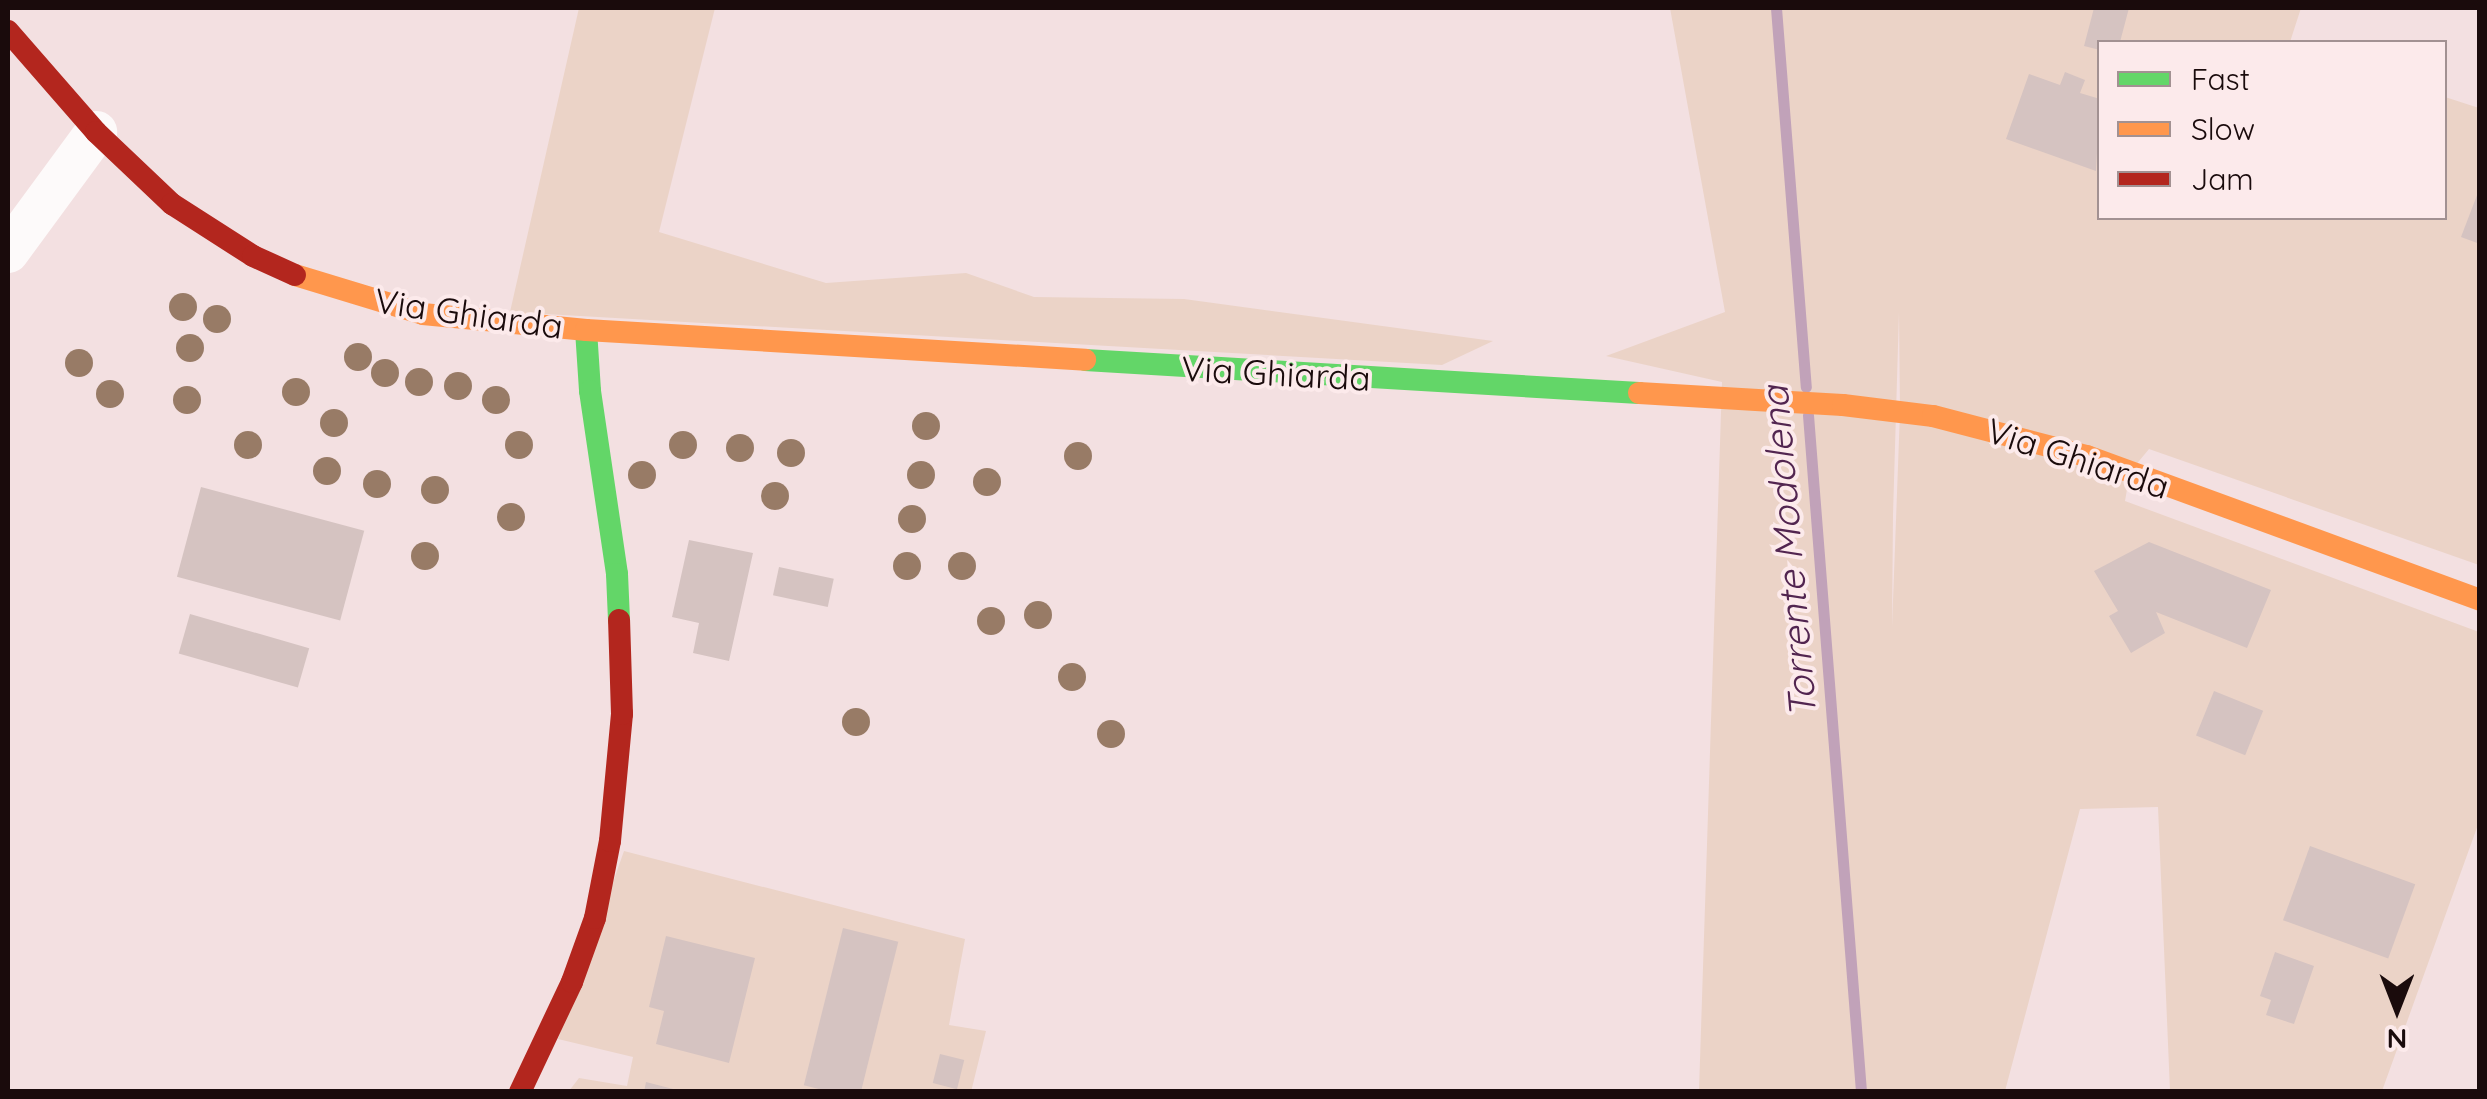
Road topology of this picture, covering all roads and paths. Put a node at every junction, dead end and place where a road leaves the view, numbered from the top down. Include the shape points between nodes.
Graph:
1 (8, 31) edge
2 (96, 132) junction
3 (8, 252) edge
4 (586, 330) junction
5 (2480, 600) edge
6 (520, 1092) edge

1 - 2 street, Via Ghiarda
2 - 3 street
2 - 4 street, Via Ghiarda via 172,204 308,281 423,314
4 - 5 street, Via Ghiarda via 1843,405 1933,416 2032,439
4 - 6 street via 622,634 620,743 594,918

